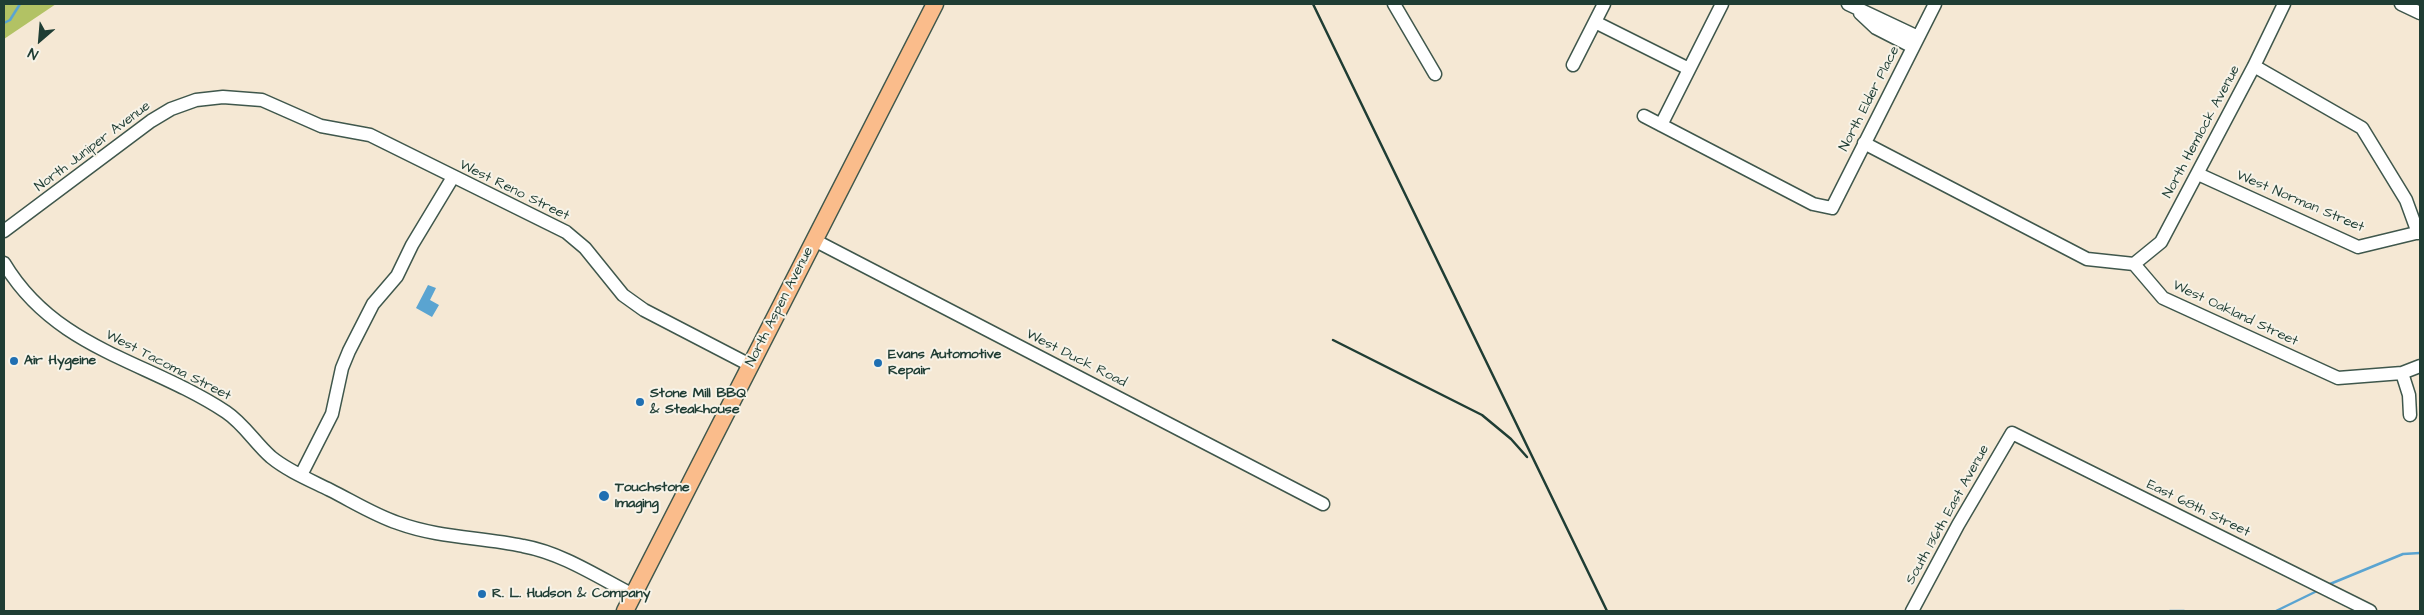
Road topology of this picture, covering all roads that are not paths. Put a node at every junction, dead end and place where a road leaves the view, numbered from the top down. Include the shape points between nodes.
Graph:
1 (935, 4) edge
2 (1394, 4) edge
3 (1604, 4) edge
4 (1722, 4) edge
5 (1935, 4) edge
6 (2284, 4) edge
7 (2401, 4) edge
8 (1853, 6) edge
9 (2420, 14) edge
10 (1595, 22) junction
11 (1915, 42) junction
12 (1573, 65) dead end
13 (2254, 66) junction
14 (1689, 69) junction
15 (1435, 74) dead end
16 (292, 113) joint
17 (1644, 116) dead end
18 (1661, 125) junction
19 (1864, 143) junction
20 (2198, 174) junction
21 (453, 177) junction
22 (4, 231) edge
23 (2419, 232) edge
24 (814, 240) junction
25 (4, 263) edge
26 (2134, 264) junction
27 (750, 365) junction
28 (2420, 366) edge
29 (2402, 373) junction
30 (2410, 416) dead end
31 (2012, 434) joint
32 (301, 475) junction
33 (1323, 504) dead end
34 (633, 594) junction
35 (624, 611) edge
36 (1912, 611) edge
37 (2370, 611) edge

1 - 24 main road, North Aspen Avenue
2 - 15 street
3 - 10 street
4 - 14 street
5 - 11 street, North Elder Place
6 - 13 street, North Hemlock Avenue
7 - 9 street
8 - 11 street
10 - 12 street
10 - 14 street
11 - 19 street, North Elder Place
13 - 20 street, North Hemlock Avenue
13 - 23 street via 2362,128 2406,200
14 - 18 street
16 - 21 street, West Reno Street via 321,126 370,135
16 - 22 street, North Juniper Avenue via 262,100 244,97 205,98 184,104 151,121
17 - 18 street
18 - 19 street, North Elder Place via 1813,204 1832,208
19 - 26 street via 2087,259
20 - 23 street, West Norman Street via 2358,247
20 - 26 street, North Hemlock Avenue via 2162,242
21 - 27 street, West Reno Street via 566,232 585,248 623,295 644,310
21 - 32 street via 412,244 397,276 373,304 353,343 342,368 332,414
24 - 27 main road, North Aspen Avenue
24 - 33 street, West Duck Road
25 - 32 street, West Tacoma Street via 30,298 64,328 228,413 272,458
26 - 29 street, West Oakland Street via 2163,298 2338,378
27 - 34 main road, North Aspen Avenue
28 - 29 street, West Oakland Street
29 - 30 street via 2409,395
31 - 36 street, South 136th East Avenue via 1958,524
31 - 37 street, East 68th Street
32 - 34 street, West Tacoma Street via 396,523 432,534 504,542 539,550
34 - 35 main road, North Aspen Avenue

